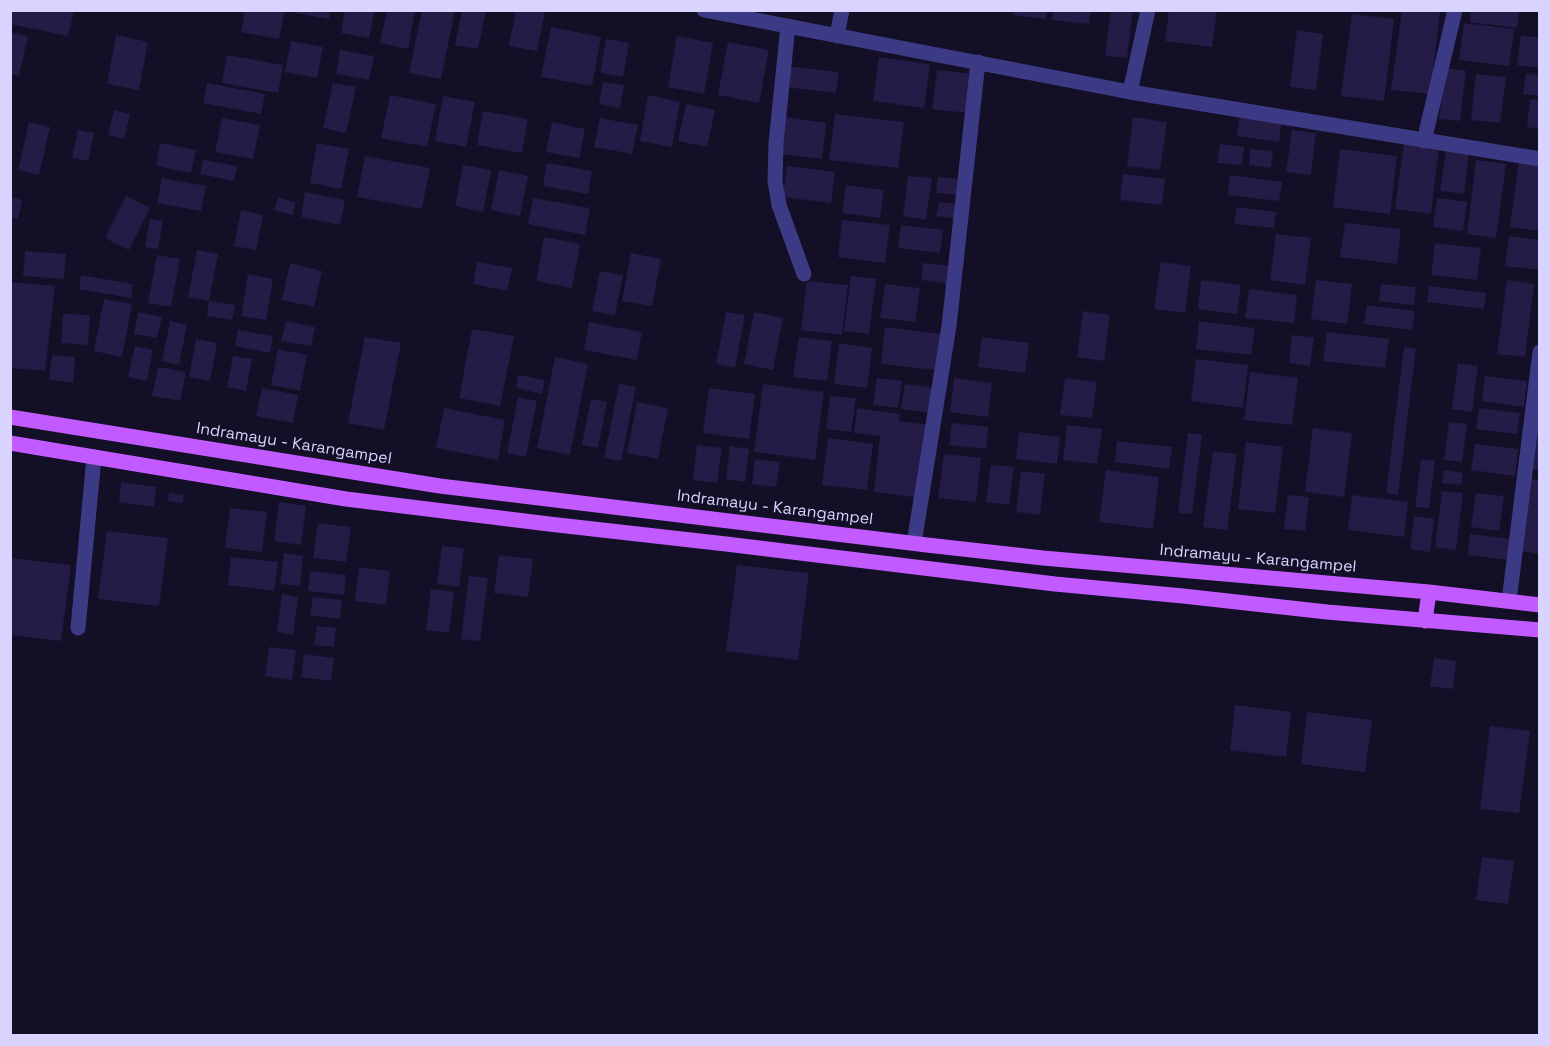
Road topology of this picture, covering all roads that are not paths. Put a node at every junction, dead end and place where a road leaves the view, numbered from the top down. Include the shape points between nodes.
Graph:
1 (704, 10) edge
2 (842, 10) edge
3 (1148, 10) edge
4 (1455, 10) edge
5 (788, 26) junction
6 (837, 36) junction
7 (978, 62) junction
8 (1130, 92) junction
9 (1424, 141) junction
10 (1539, 159) edge
11 (804, 274) dead end
12 (1539, 352) edge
13 (10, 417) edge
14 (10, 443) edge
15 (94, 457) junction
16 (921, 544) junction
17 (923, 569) junction
18 (1429, 592) junction
19 (1509, 601) junction
20 (1539, 605) edge
21 (1425, 621) junction
22 (78, 628) dead end
23 (1539, 630) edge

1 - 5 street
2 - 6 street
3 - 8 street
4 - 9 street
5 - 6 street
5 - 11 street via 775,182 779,205
6 - 7 street
7 - 8 street
7 - 16 street
8 - 9 street
9 - 10 street
12 - 19 street
13 - 16 main road, Indramayu - Karangampel via 440,486
14 - 15 main road
15 - 17 main road via 346,499
15 - 22 street
16 - 17 main road
16 - 18 main road, Indramayu - Karangampel
17 - 21 main road
18 - 19 main road, Indramayu - Karangampel
18 - 21 main road
19 - 20 main road, Indramayu - Karangampel
21 - 23 main road

